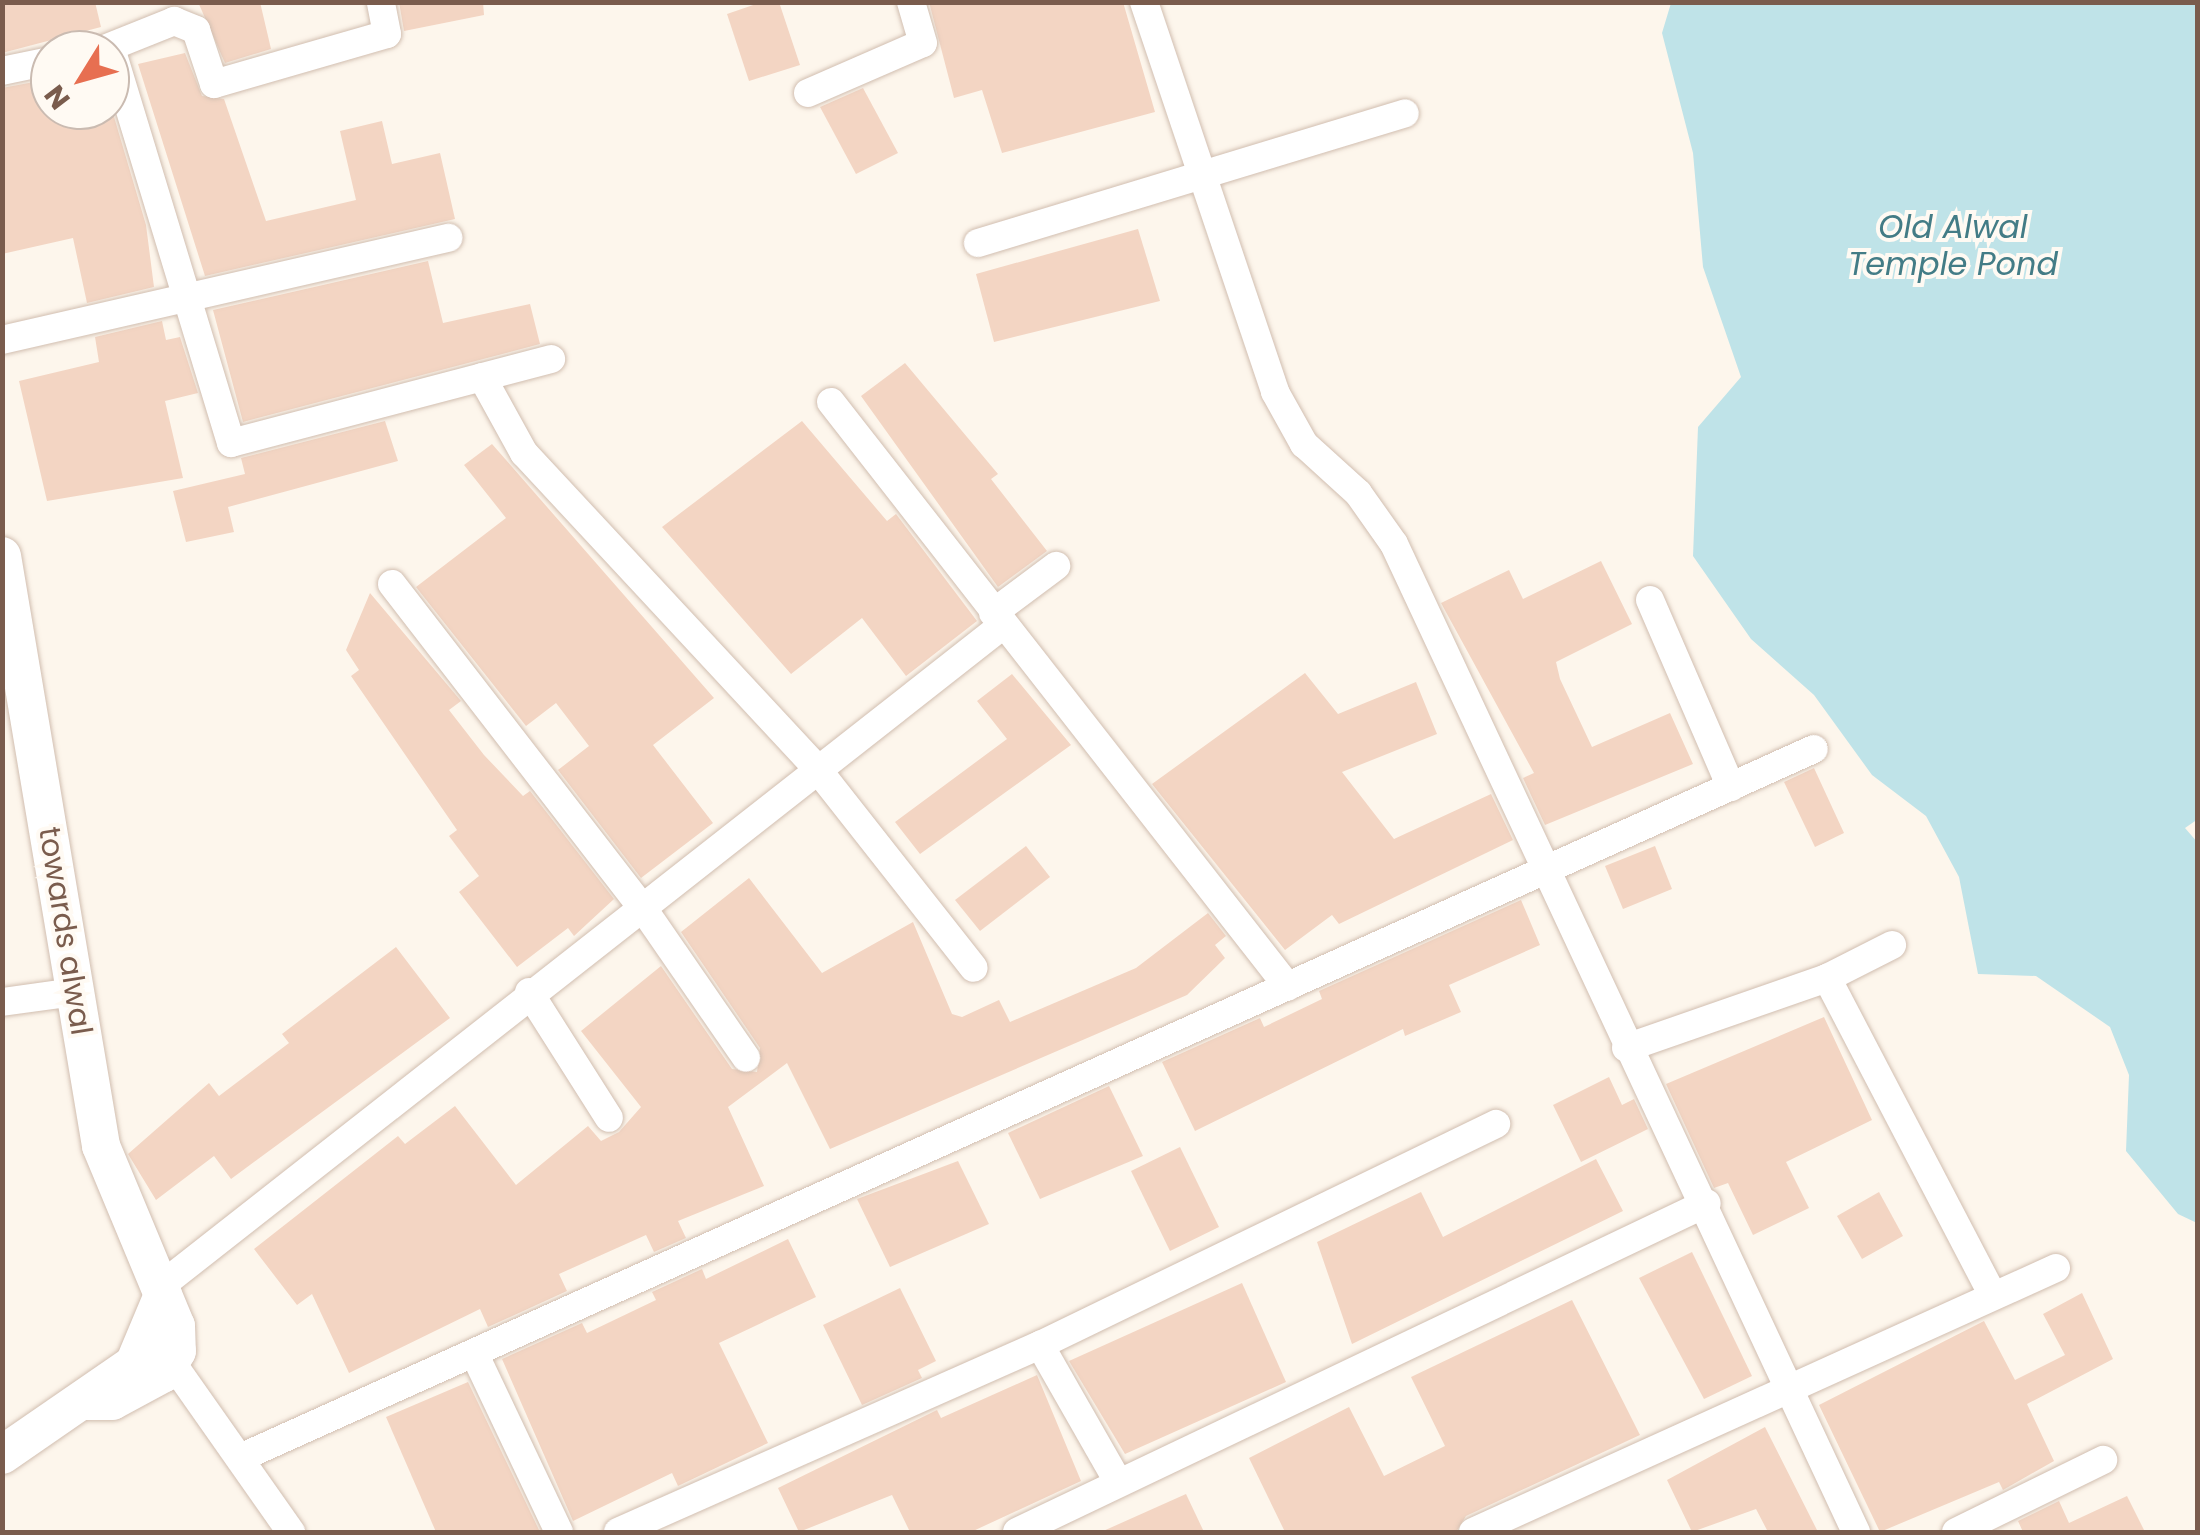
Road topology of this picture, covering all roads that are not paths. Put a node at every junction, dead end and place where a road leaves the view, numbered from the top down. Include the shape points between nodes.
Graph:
1 (381, 2) edge
2 (911, 2) edge
3 (1144, 2) edge
4 (172, 12) edge
5 (130, 36) edge
6 (30, 65) edge
7 (2, 71) edge
8 (808, 94) dead end
9 (1406, 113) dead end
10 (130, 122) edge
11 (1209, 177) junction
12 (449, 238) dead end
13 (978, 243) dead end
14 (186, 301) junction
15 (2, 340) edge
16 (551, 359) dead end
17 (482, 377) junction
18 (831, 402) dead end
19 (2, 556) edge
20 (1056, 566) dead end
21 (392, 584) dead end
22 (1650, 600) dead end
23 (998, 619) junction
24 (1814, 750) dead end
25 (814, 765) junction
26 (1731, 787) junction
27 (1549, 869) junction
28 (642, 907) junction
29 (1892, 945) dead end
30 (974, 968) dead end
31 (1828, 978) junction
32 (1288, 987) junction
33 (75, 992) junction
34 (529, 992) junction
35 (2, 1002) edge
36 (1626, 1048) junction
37 (746, 1058) dead end
38 (610, 1118) dead end
39 (1496, 1124) dead end
40 (1707, 1203) junction
41 (2056, 1268) dead end
42 (162, 1290) junction
43 (1992, 1295) junction
44 (1040, 1345) junction
45 (162, 1349) junction
46 (474, 1353) junction
47 (1792, 1392) junction
48 (2, 1455) edge
49 (240, 1458) junction
50 (2103, 1460) dead end
51 (1118, 1482) junction
52 (291, 1532) edge
53 (559, 1532) edge
54 (618, 1532) edge
55 (1017, 1532) edge
56 (1473, 1532) edge
57 (1856, 1532) edge
58 (1956, 1532) edge

1 - 4 street via 387,34 214,84 196,30
2 - 8 street via 923,43
3 - 11 street
4 - 5 street
6 - 7 street
9 - 11 street
10 - 14 street
11 - 13 street
11 - 27 street via 1275,392 1304,444 1358,493 1394,544
12 - 14 street
14 - 15 street
14 - 17 street via 230,443
16 - 17 street
17 - 25 street via 524,454
18 - 23 street
19 - 33 main road, towards alwal
20 - 23 street
21 - 28 street
22 - 26 street
23 - 25 street
23 - 32 street
24 - 26 street
25 - 28 street
25 - 30 street
26 - 27 street
27 - 32 street
27 - 36 street
28 - 34 street
28 - 37 street
29 - 31 street
31 - 36 street
31 - 43 street
32 - 46 street
33 - 35 street
33 - 42 main road, towards alwal via 101,1146
34 - 38 street
34 - 42 street
36 - 40 street
39 - 44 street
40 - 47 street
40 - 51 street
41 - 43 street
42 - 45 main road, towards alwal via 176,1326
43 - 47 street
44 - 51 street
44 - 54 street
45 - 48 main road
45 - 49 street
46 - 49 street
46 - 53 street
47 - 56 street
47 - 57 street
49 - 52 street
50 - 58 street
51 - 55 street

